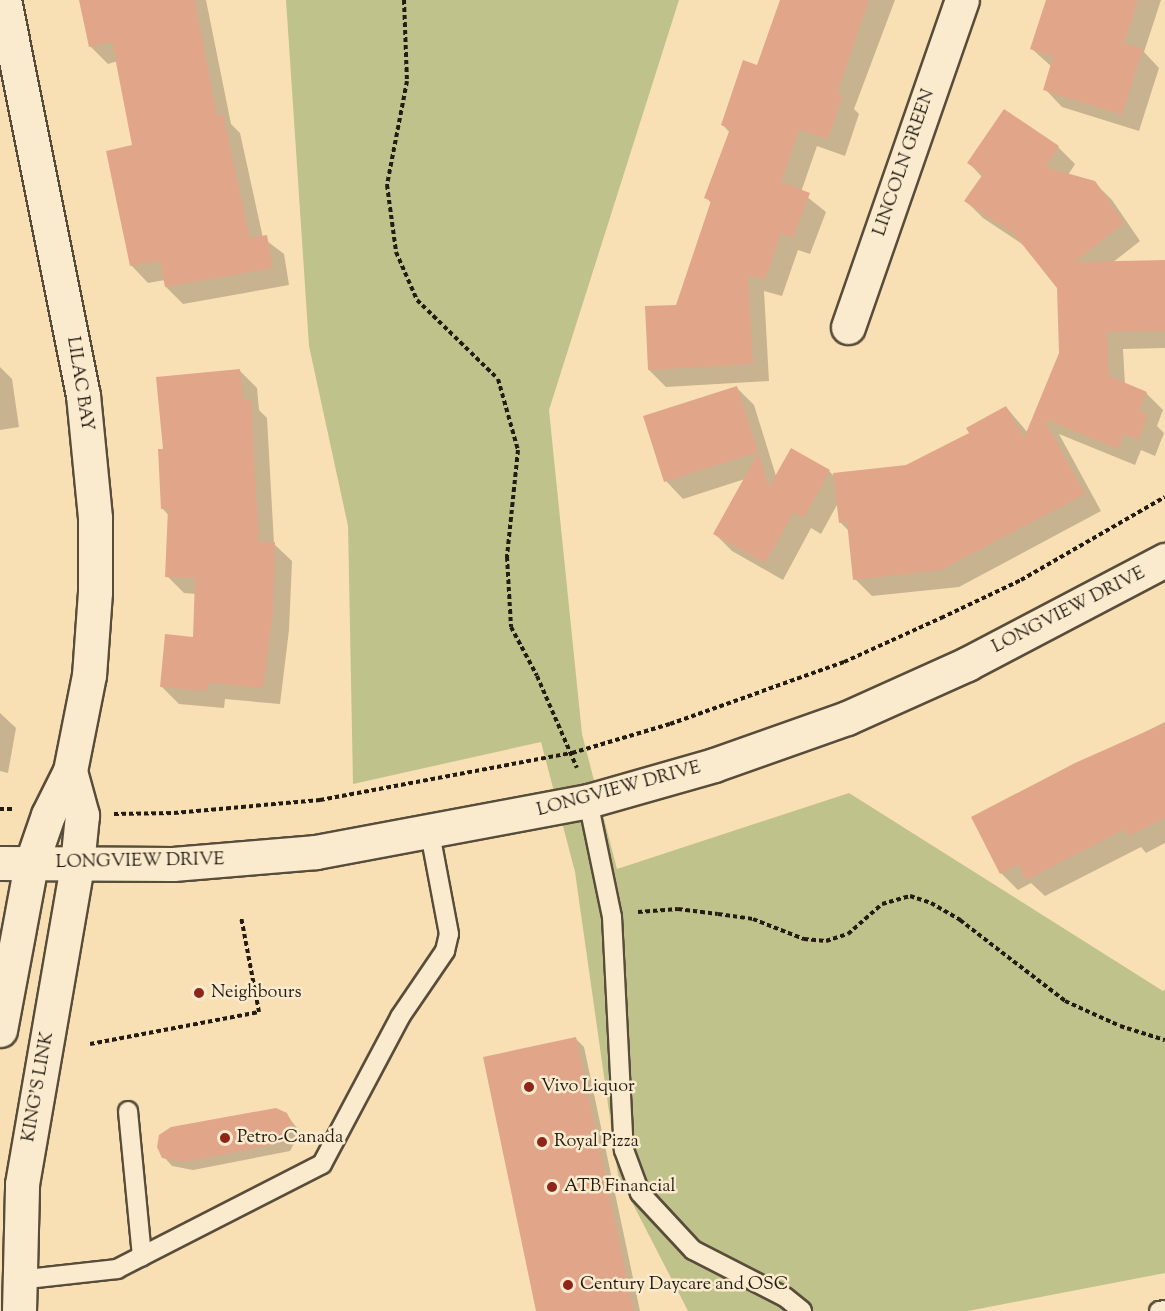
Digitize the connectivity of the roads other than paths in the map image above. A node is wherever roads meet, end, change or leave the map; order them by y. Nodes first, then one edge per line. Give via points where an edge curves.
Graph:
1 (4, 0) edge
2 (962, 0) edge
3 (848, 327) dead end
4 (1165, 560) edge
5 (70, 771) junction
6 (588, 801) junction
7 (429, 833) junction
8 (16, 863) edge
9 (77, 864) junction
10 (0, 1030) edge
11 (128, 1111) dead end
12 (142, 1256) junction
13 (18, 1296) edge
14 (1165, 1310) edge
15 (802, 1311) edge
16 (1159, 1311) edge

1 - 5 street, LILAC BAY via 83,395 90,455 95,591 89,675
2 - 3 street, LINCOLN GREEN
4 - 6 street, LONGVIEW DRIVE via 968,664 847,718 714,765
5 - 8 street, LILAC BAY via 48,815
5 - 9 street, LILAC BAY via 82,815
6 - 7 street, LONGVIEW DRIVE
6 - 15 lane via 612,916 624,1150 640,1193 693,1250 785,1297
7 - 9 street, LONGVIEW DRIVE via 247,858 172,864
7 - 12 lane via 448,934 445,951 400,1017 322,1164
8 - 9 street, LONGVIEW DRIVE
8 - 10 street
9 - 13 street, KING'S LINK via 22,1184
11 - 12 lane
12 - 13 lane via 117,1269
14 - 16 lane

